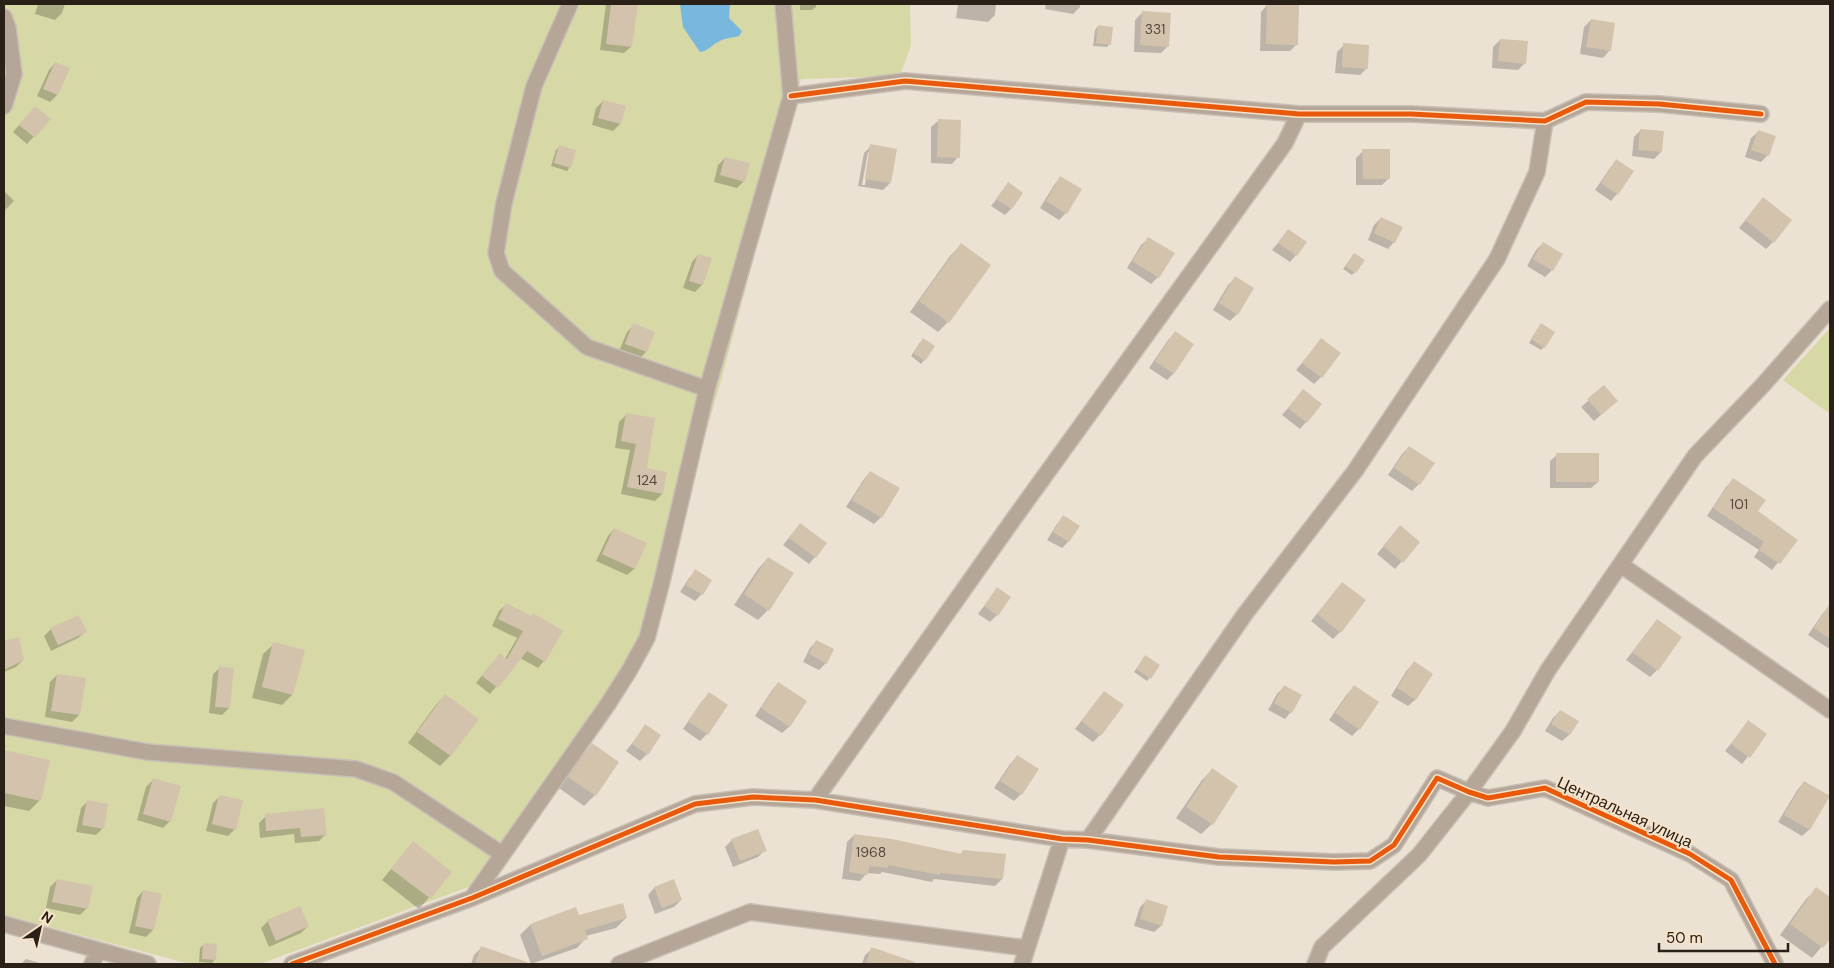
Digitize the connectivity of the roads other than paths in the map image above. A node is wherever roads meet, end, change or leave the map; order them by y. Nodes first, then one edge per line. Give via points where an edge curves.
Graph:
1 (570, 4) edge
2 (783, 4) edge
3 (4, 17) edge
4 (791, 96) junction
5 (4, 106) edge
6 (1299, 114) junction
7 (1761, 114) dead end
8 (1545, 121) junction
9 (1830, 309) edge
10 (707, 389) junction
11 (1621, 565) junction
12 (1830, 710) edge
13 (4, 726) edge
14 (1469, 792) junction
15 (815, 800) junction
16 (1062, 839) junction
17 (1088, 840) junction
18 (502, 854) junction
19 (472, 898) junction
20 (4, 924) edge
21 (1026, 948) junction
22 (95, 957) edge
23 (148, 964) edge
24 (292, 964) edge
25 (619, 964) edge
26 (1022, 964) edge
27 (1315, 964) edge
28 (1775, 964) edge

1 - 10 street via 534,86 504,203 496,253 502,271 587,347
2 - 4 street
3 - 5 street via 14,74
4 - 6 street via 905,81
4 - 10 street
6 - 8 street via 1411,114
6 - 15 street via 1286,143
7 - 8 street via 1659,104 1586,102
8 - 17 street via 1537,172 1497,259 1355,471 1245,614
9 - 11 street via 1695,456
10 - 18 street via 646,638 608,704
11 - 12 street
11 - 14 street via 1548,670 1513,731
13 - 18 street via 147,752 356,769 393,782
14 - 17 street, Центральная улица via 1437,778 1394,845 1370,860 1334,862 1219,857
14 - 27 street via 1419,855 1322,947
14 - 28 street, Центральная улица via 1488,798 1545,788 1690,854 1731,880
15 - 16 street
15 - 19 street via 753,797 695,804
16 - 17 street
16 - 21 street
18 - 19 street
19 - 24 street
20 - 22 street
21 - 25 street via 750,912
21 - 26 street
22 - 23 street

